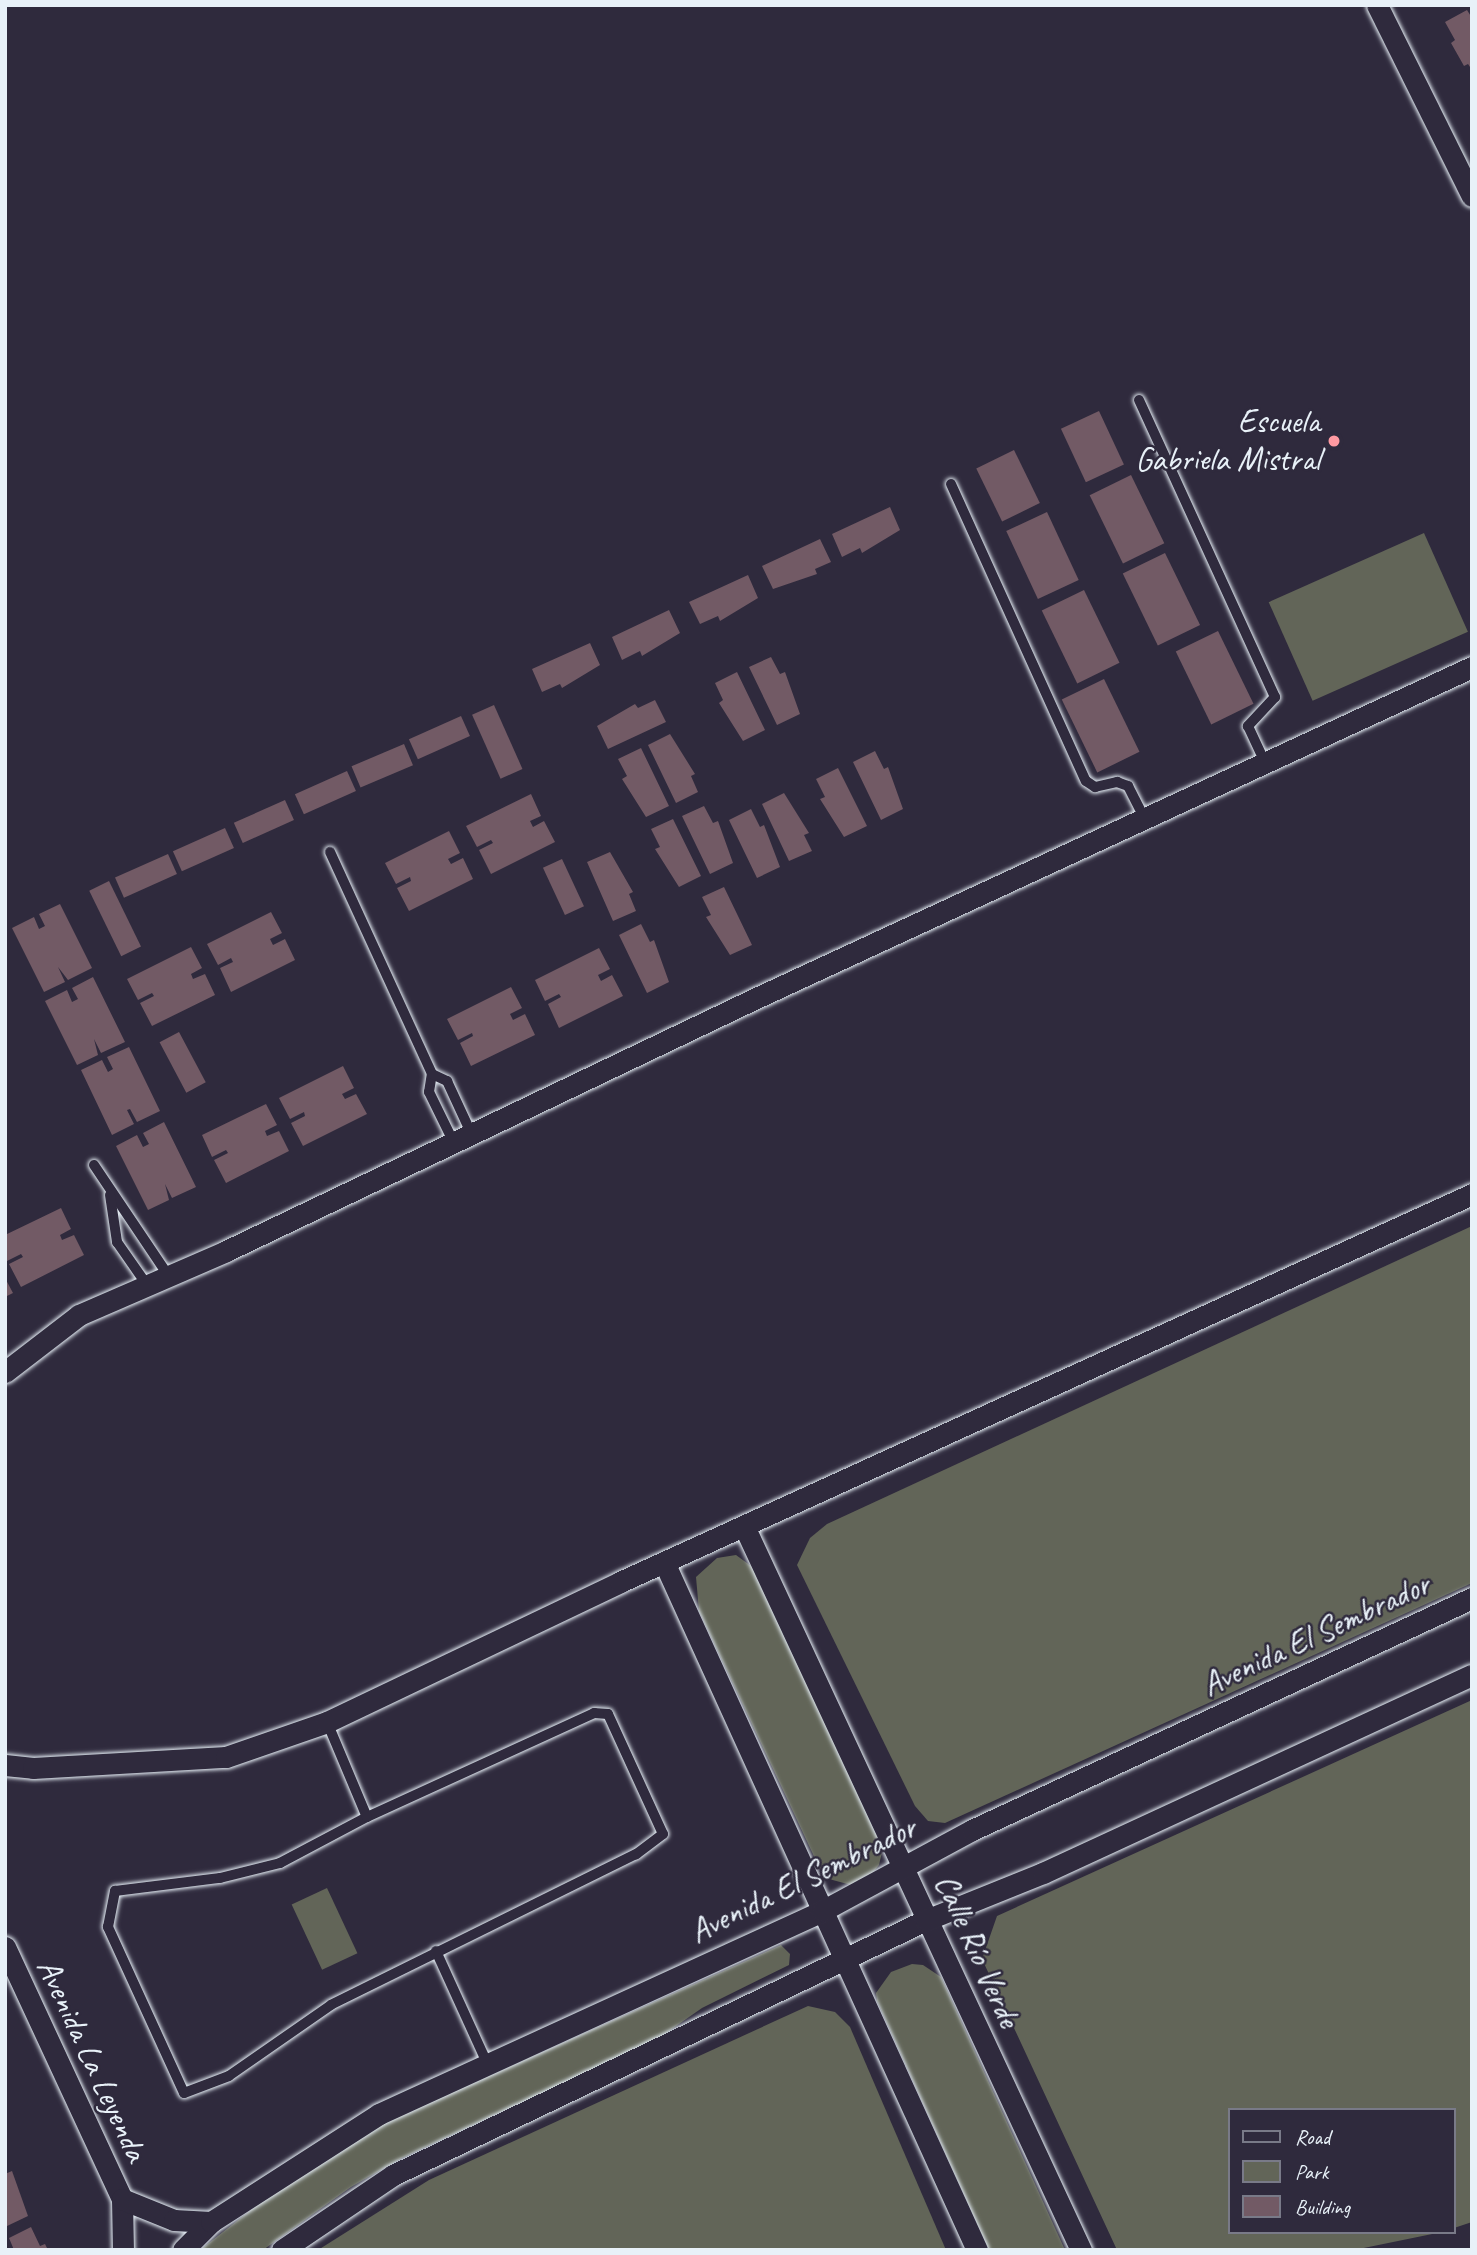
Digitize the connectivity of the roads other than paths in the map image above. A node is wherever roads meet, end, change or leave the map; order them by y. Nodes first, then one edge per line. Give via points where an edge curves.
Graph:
1 (1377, 5) edge
2 (1472, 196) edge
3 (1139, 400) dead end
4 (951, 484) dead end
5 (1472, 667) edge
6 (1265, 762) junction
7 (1144, 818) junction
8 (330, 852) dead end
9 (432, 1074) junction
10 (463, 1139) junction
11 (94, 1165) dead end
12 (1472, 1194) edge
13 (110, 1195) junction
14 (168, 1275) junction
15 (147, 1285) junction
16 (5, 1372) edge
17 (744, 1526) junction
18 (664, 1562) junction
19 (1472, 1598) edge
20 (1472, 1675) edge
21 (327, 1722) junction
22 (5, 1759) edge
23 (5, 1765) edge
24 (33, 1768) junction
25 (367, 1817) junction
26 (904, 1866) junction
27 (821, 1911) junction
28 (926, 1920) junction
29 (5, 1947) edge
30 (436, 1951) junction
31 (847, 1960) junction
32 (487, 2063) junction
33 (122, 2199) junction
34 (211, 2222) junction
35 (123, 2250) edge
36 (183, 2250) edge
37 (282, 2250) edge
38 (977, 2250) edge
39 (1081, 2250) edge

1 - 2 street
3 - 6 lane via 1275,697 1248,726
4 - 7 lane via 1086,781 1095,787 1117,782 1128,786
5 - 6 street
6 - 7 street
7 - 10 street
8 - 9 lane
9 - 10 lane via 429,1092
9 - 10 lane via 447,1080
10 - 14 street
11 - 13 lane
12 - 17 street
13 - 14 lane via 140,1229
13 - 15 lane via 117,1242
14 - 15 street
15 - 16 street via 79,1315
17 - 18 street
17 - 26 street, Calle Río Verde
18 - 21 street
18 - 27 street
19 - 26 street, Avenida El Sembrador via 972,1830
20 - 28 street via 1043,1873
21 - 24 street via 226,1757
21 - 25 lane
22 - 24 street
23 - 24 street
25 - 30 lane via 594,1713 608,1714 663,1834 636,1854
25 - 30 lane via 280,1863 220,1878 115,1891 108,1927 184,2094 229,2076 331,2005
26 - 27 street, Avenida El Sembrador
26 - 28 street, Calle Río Verde
27 - 31 street
27 - 32 street, Avenida El Sembrador
28 - 31 street
28 - 39 street, Calle Río Verde
29 - 33 street, Avenida La Leyenda
30 - 32 lane
31 - 37 street via 393,2175
31 - 38 street
32 - 34 street, Avenida El Sembrador via 379,2114
33 - 34 street, Avenida La Leyenda via 174,2220
33 - 35 street, Avenida La Leyenda
34 - 36 street, Avenida El Sembrador

